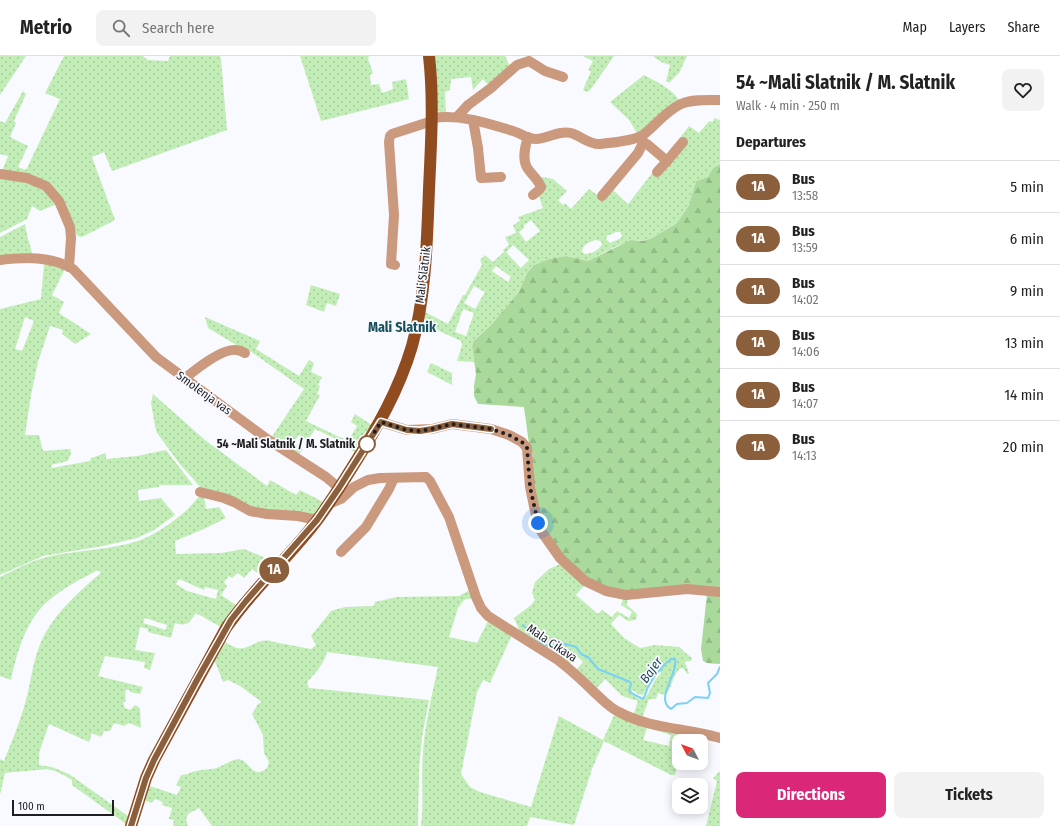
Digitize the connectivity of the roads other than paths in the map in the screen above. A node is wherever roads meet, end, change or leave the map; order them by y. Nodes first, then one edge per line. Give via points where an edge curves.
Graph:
1 (429, 56) edge
2 (562, 77) dead end
3 (720, 100) edge
4 (457, 117) junction
5 (433, 120) junction
6 (473, 120) junction
7 (528, 137) junction
8 (642, 140) junction
9 (682, 142) dead end
10 (667, 161) junction
11 (657, 172) dead end
12 (0, 174) edge
13 (501, 177) dead end
14 (533, 195) dead end
15 (602, 196) dead end
16 (0, 260) edge
17 (395, 265) dead end
18 (70, 267) junction
19 (245, 353) dead end
20 (184, 379) junction
21 (381, 422) junction
22 (394, 478) junction
23 (339, 488) junction
24 (200, 492) dead end
25 (329, 504) junction
26 (317, 520) junction
27 (341, 552) dead end
28 (720, 592) edge
29 (720, 738) edge
30 (131, 826) edge

1 - 5 main road, Mali Slatnik
2 - 4 street via 545,71 529,61 517,65
3 - 8 street via 682,104 672,110
4 - 5 street
4 - 6 street
5 - 17 street via 390,136 394,215 391,264
5 - 21 main road, Mali Slatnik via 427,246 417,324 399,382
6 - 7 street
6 - 13 street via 481,178
7 - 8 street via 535,139 567,132 598,144
7 - 14 street via 525,145 526,167 541,187
8 - 10 street
8 - 15 street via 638,153
9 - 10 street
10 - 11 street
12 - 18 street via 27,178 46,186 59,201 70,226
16 - 18 street, Smolenja vas via 23,257 57,262
18 - 20 street, Smolenja vas via 80,274 156,357
19 - 20 street via 236,350 227,352 204,363
20 - 23 street, Smolenja vas via 267,439 326,476
21 - 23 main road, Mali Slatnik
21 - 28 street via 420,431 452,424 491,429 522,442 527,448 530,487 541,531 560,558 585,580 606,591 626,595 687,589
22 - 25 street via 380,478 360,483 341,499
22 - 27 street via 366,527
22 - 29 street, Mala Cikava via 426,477 430,481 450,517 476,598 488,616 568,667 609,706 620,713 663,727 700,732
23 - 25 main road
24 - 26 street via 224,498 250,511
25 - 26 main road
26 - 30 main road via 226,628 154,760

